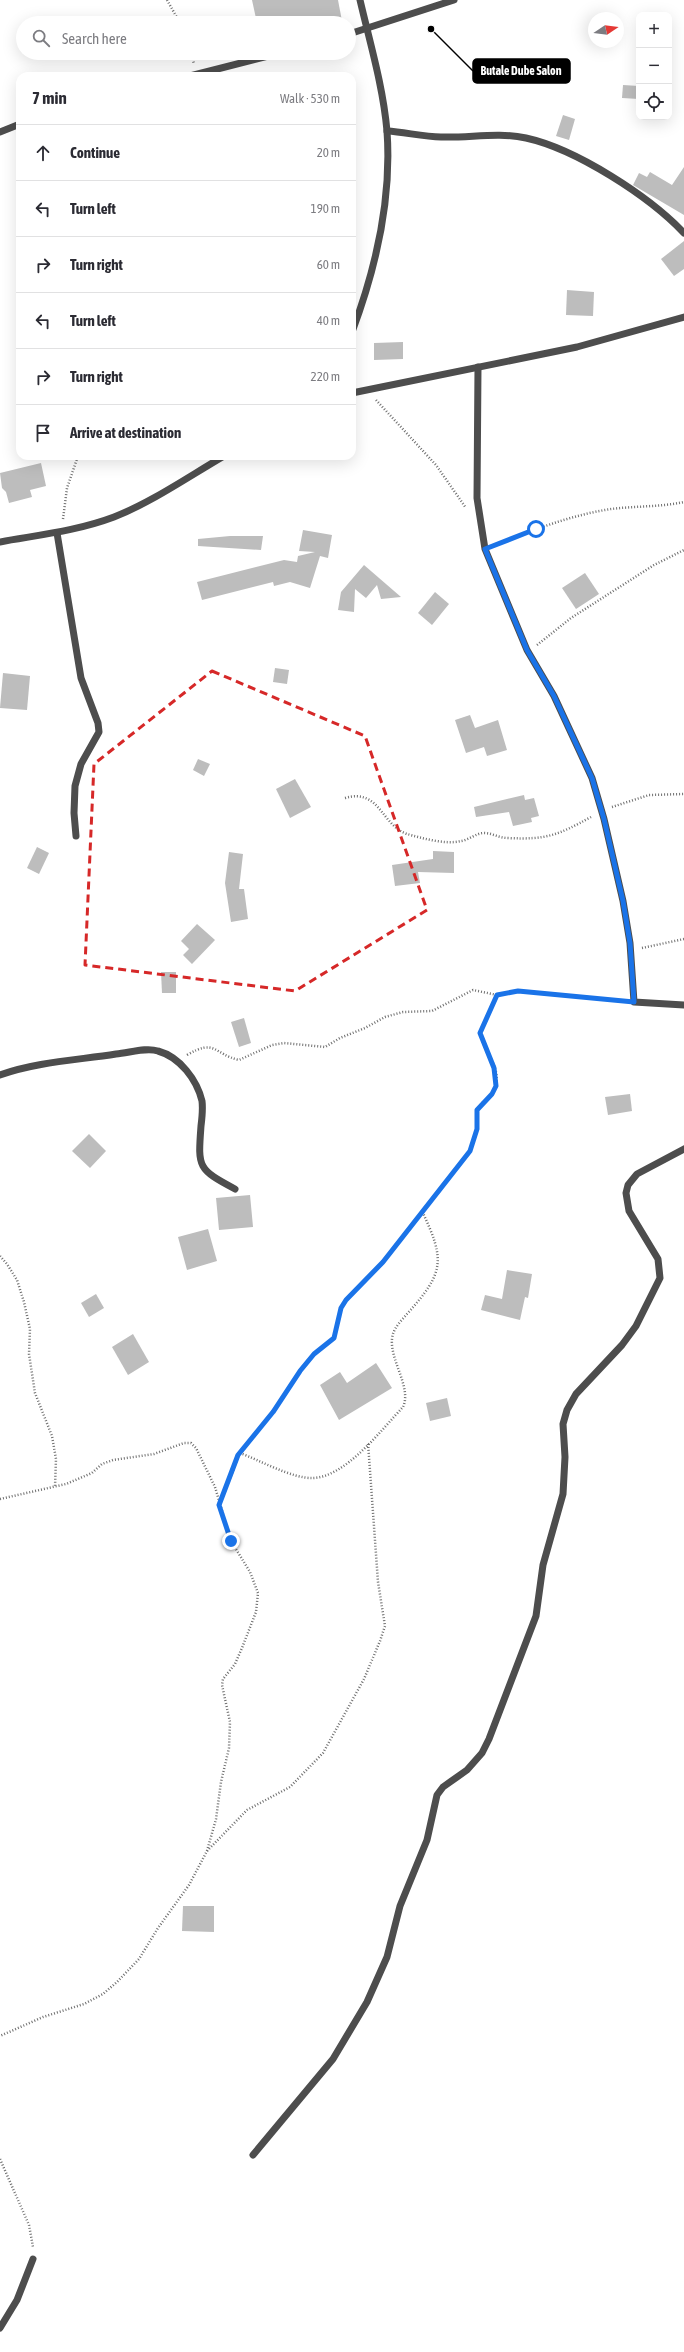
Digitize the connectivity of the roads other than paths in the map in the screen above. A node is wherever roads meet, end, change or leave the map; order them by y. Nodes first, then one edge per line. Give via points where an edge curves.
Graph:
1 (360, 0) edge
2 (454, 0) edge
3 (367, 29) junction
4 (356, 32) edge
5 (253, 60) edge
6 (206, 72) edge
7 (16, 126) edge
8 (387, 131) junction
9 (0, 132) edge
10 (684, 233) edge
11 (684, 317) edge
12 (356, 321) edge
13 (478, 367) junction
14 (356, 392) edge
15 (217, 460) edge
16 (60, 532) junction
17 (0, 542) edge
18 (76, 836) dead end
19 (684, 1005) edge
20 (0, 1075) edge
21 (684, 1149) edge
22 (235, 1189) dead end
23 (253, 2154) dead end
24 (33, 2259) road end
25 (0, 2328) edge

1 - 3 street
2 - 3 street
3 - 4 street
3 - 8 street via 380,84
5 - 6 street
7 - 9 street
8 - 10 street via 439,137 507,136 552,145 570,152 645,200
8 - 12 street via 382,228 369,284
11 - 13 street via 577,347
13 - 14 street
13 - 19 street via 476,498 485,549 529,652 554,696 592,778 623,901 631,950 634,1002
15 - 16 street via 138,506 103,521
16 - 17 street
16 - 18 street via 81,678 99,732 81,764 76,786
20 - 22 street via 60,1062 148,1050 162,1052 187,1071 198,1090 202,1102 199,1153 202,1167 209,1175
21 - 23 street via 637,1174 628,1185 626,1193 629,1211 658,1259 660,1278 636,1326 576,1394 566,1410 563,1424 563,1494 543,1565 536,1616 489,1739 471,1766 443,1787 437,1795 427,1840 407,1887 387,1957 367,2002 333,2059
24 - 25 street via 16,2300

